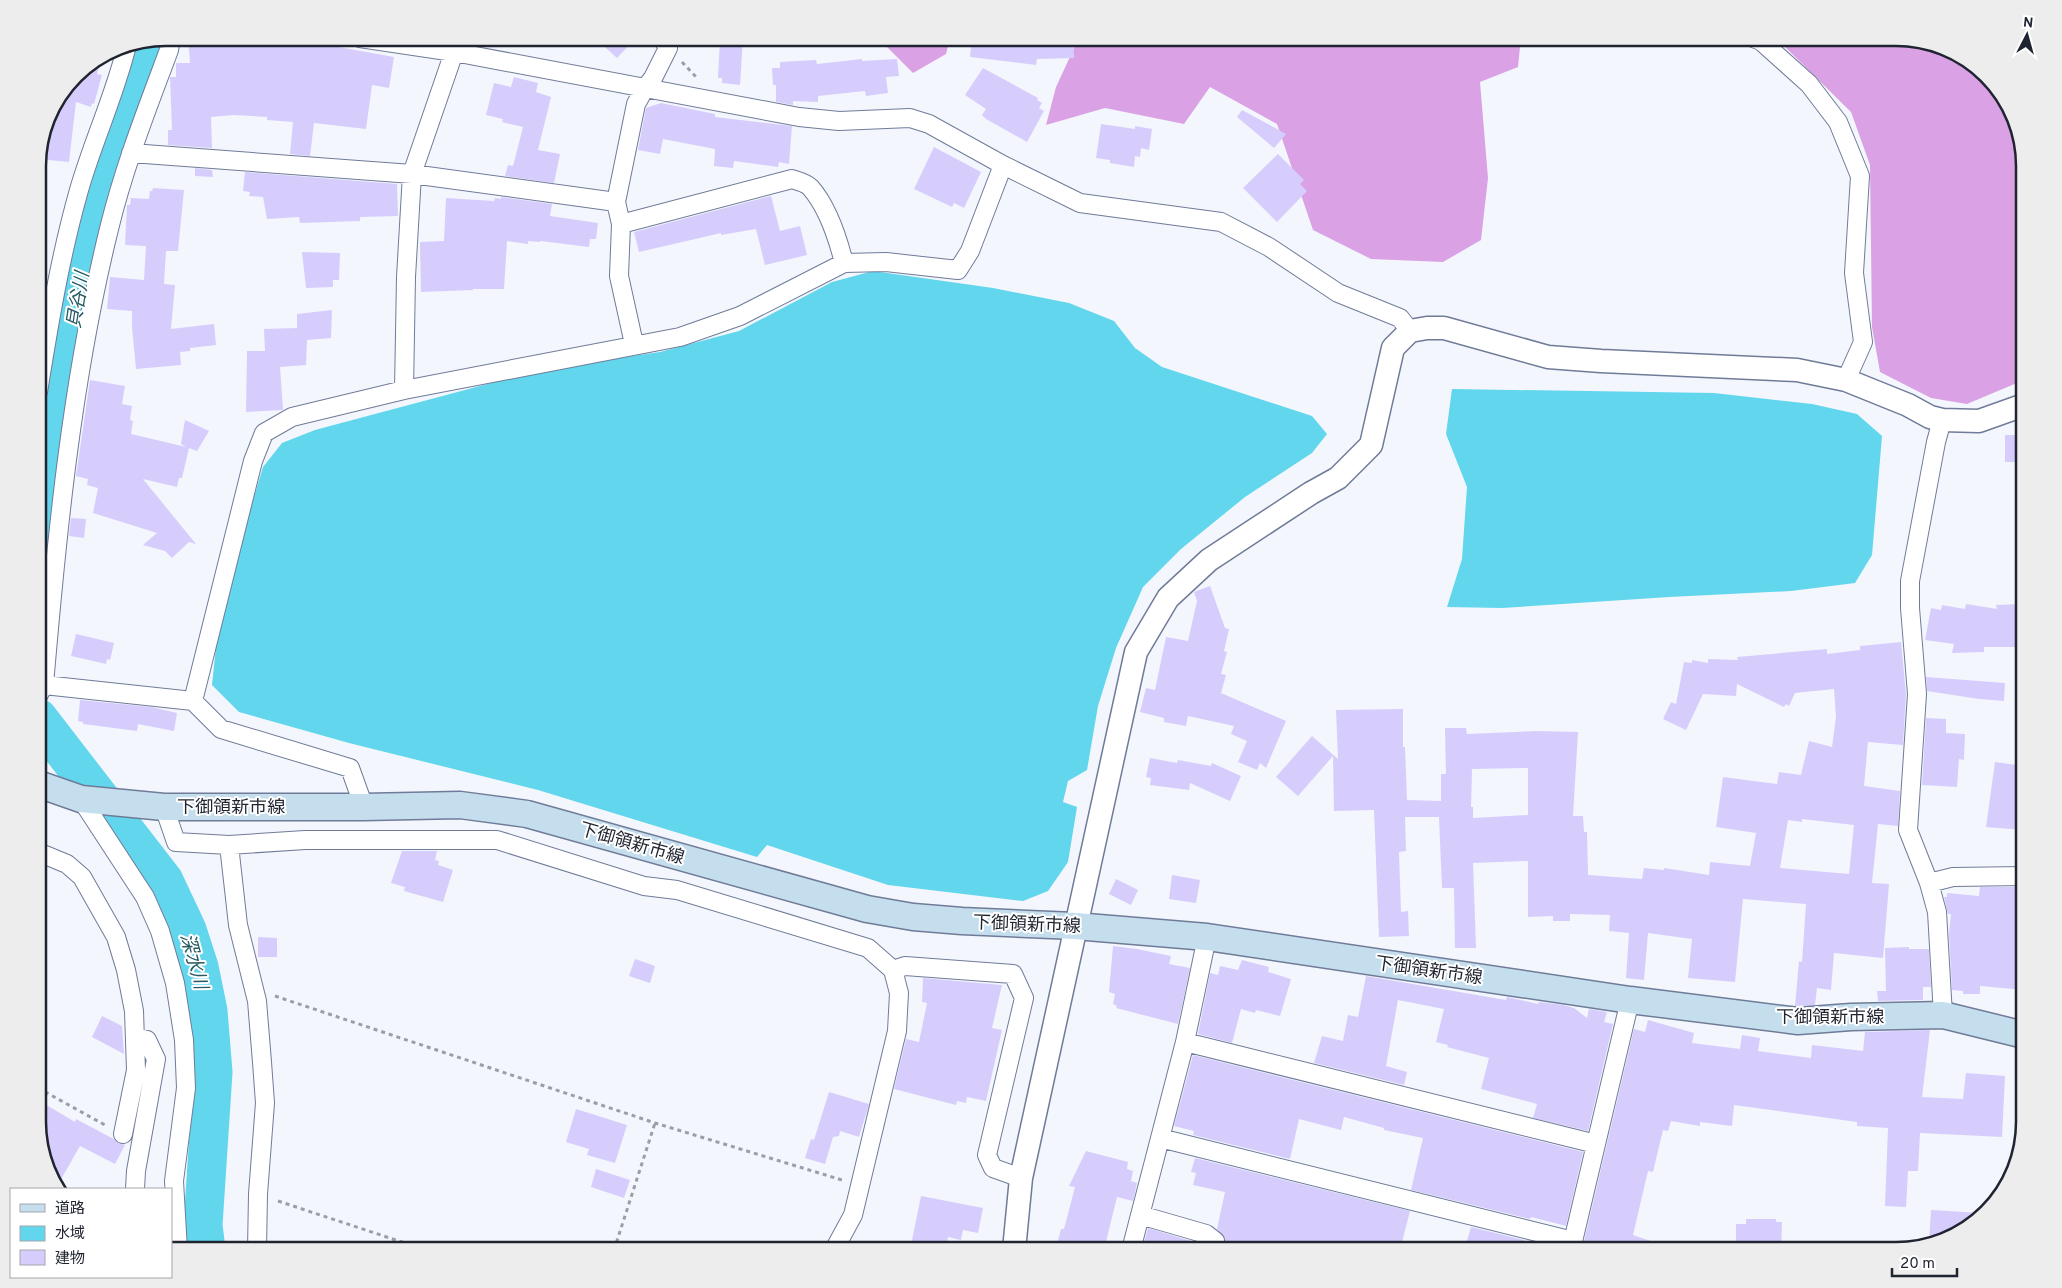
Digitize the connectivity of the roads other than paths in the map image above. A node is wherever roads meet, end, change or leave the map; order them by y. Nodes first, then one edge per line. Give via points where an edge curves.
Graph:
1 (170, 46) edge
2 (458, 46) edge
3 (462, 46) edge
4 (664, 46) edge
5 (1766, 46) edge
6 (125, 54) edge
7 (645, 88) junction
8 (131, 153) junction
9 (1003, 165) junction
10 (412, 174) junction
11 (616, 202) junction
12 (621, 224) junction
13 (844, 263) junction
14 (1410, 331) junction
15 (47, 335) edge
16 (634, 344) junction
17 (1846, 380) junction
18 (404, 390) junction
19 (2015, 408) edge
20 (1942, 420) junction
21 (47, 633) edge
22 (47, 691) edge
23 (193, 701) junction
24 (47, 787) edge
25 (80, 799) junction
26 (164, 807) junction
27 (364, 808) junction
28 (229, 845) junction
29 (47, 856) edge
30 (2016, 876) edge
31 (1928, 883) junction
32 (1075, 926) junction
33 (1207, 937) junction
34 (893, 970) junction
35 (1630, 1000) junction
36 (1943, 1016) junction
37 (2016, 1033) edge
38 (135, 1037) junction
39 (1185, 1042) junction
40 (123, 1134) road end
41 (1160, 1138) junction
42 (1596, 1144) junction
43 (1020, 1178) junction
44 (135, 1188) edge
45 (173, 1197) edge
46 (1140, 1215) junction
47 (177, 1242) edge
48 (257, 1242) edge
49 (838, 1242) edge
50 (1015, 1242) edge
51 (1133, 1242) edge
52 (1216, 1242) edge
53 (1557, 1242) edge
54 (1573, 1242) edge

1 - 8 street
2 - 10 street
3 - 7 street
4 - 7 street via 653,78
5 - 17 street via 1809,84 1838,122 1860,176 1854,274 1863,342
6 - 15 street via 79,189 55,284
7 - 9 street via 799,117 839,121 910,118 929,124
7 - 11 street via 636,104
8 - 10 street
8 - 21 street via 109,229 77,381
9 - 13 street via 970,251 958,270 886,262
9 - 14 street via 1080,203 1221,222 1269,248 1338,294 1400,318
10 - 11 street
10 - 18 street
11 - 12 street
12 - 13 street via 792,179 809,186 819,200 837,236
12 - 16 street via 619,276
13 - 16 street via 740,316 680,337
14 - 17 street via 1444,328 1548,356 1797,370
14 - 32 street via 1393,348 1371,444 1338,478 1209,560 1168,598 1136,652
16 - 18 street
17 - 20 street
18 - 23 street via 292,417 264,433 253,461
19 - 20 street via 1979,421
20 - 31 street via 1910,581 1917,694 1908,830
22 - 23 street
23 - 27 street via 221,729 350,768
24 - 25 main road, 下御領新市線
25 - 26 main road, 下御領新市線
25 - 45 street via 146,897 175,983 184,1040 186,1088
26 - 27 main road, 下御領新市線
26 - 28 street via 176,842
27 - 32 main road, 下御領新市線 via 460,805 527,814 867,909 952,921
28 - 34 street via 305,840 497,840 644,886 677,890 868,948
28 - 48 street via 238,925 257,1001 265,1103
29 - 38 street via 67,864 82,877 116,937 134,1011
30 - 31 street via 1953,877
31 - 36 street via 1937,912
32 - 33 main road, 下御領新市線
32 - 43 street
33 - 35 main road, 下御領新市線
33 - 39 street
34 - 43 street via 905,966 1013,974 1024,998 987,1155 993,1168
34 - 49 street via 899,993 897,1031 853,1215
35 - 36 main road, 下御領新市線 via 1798,1020
35 - 42 street
36 - 37 main road, 下御領新市線
38 - 40 street via 136,1070
38 - 44 street via 147,1040 156,1059
39 - 41 street
39 - 42 street
41 - 46 street
41 - 53 street
42 - 54 street
43 - 50 street
45 - 47 street
46 - 51 street
46 - 52 street via 1206,1234

